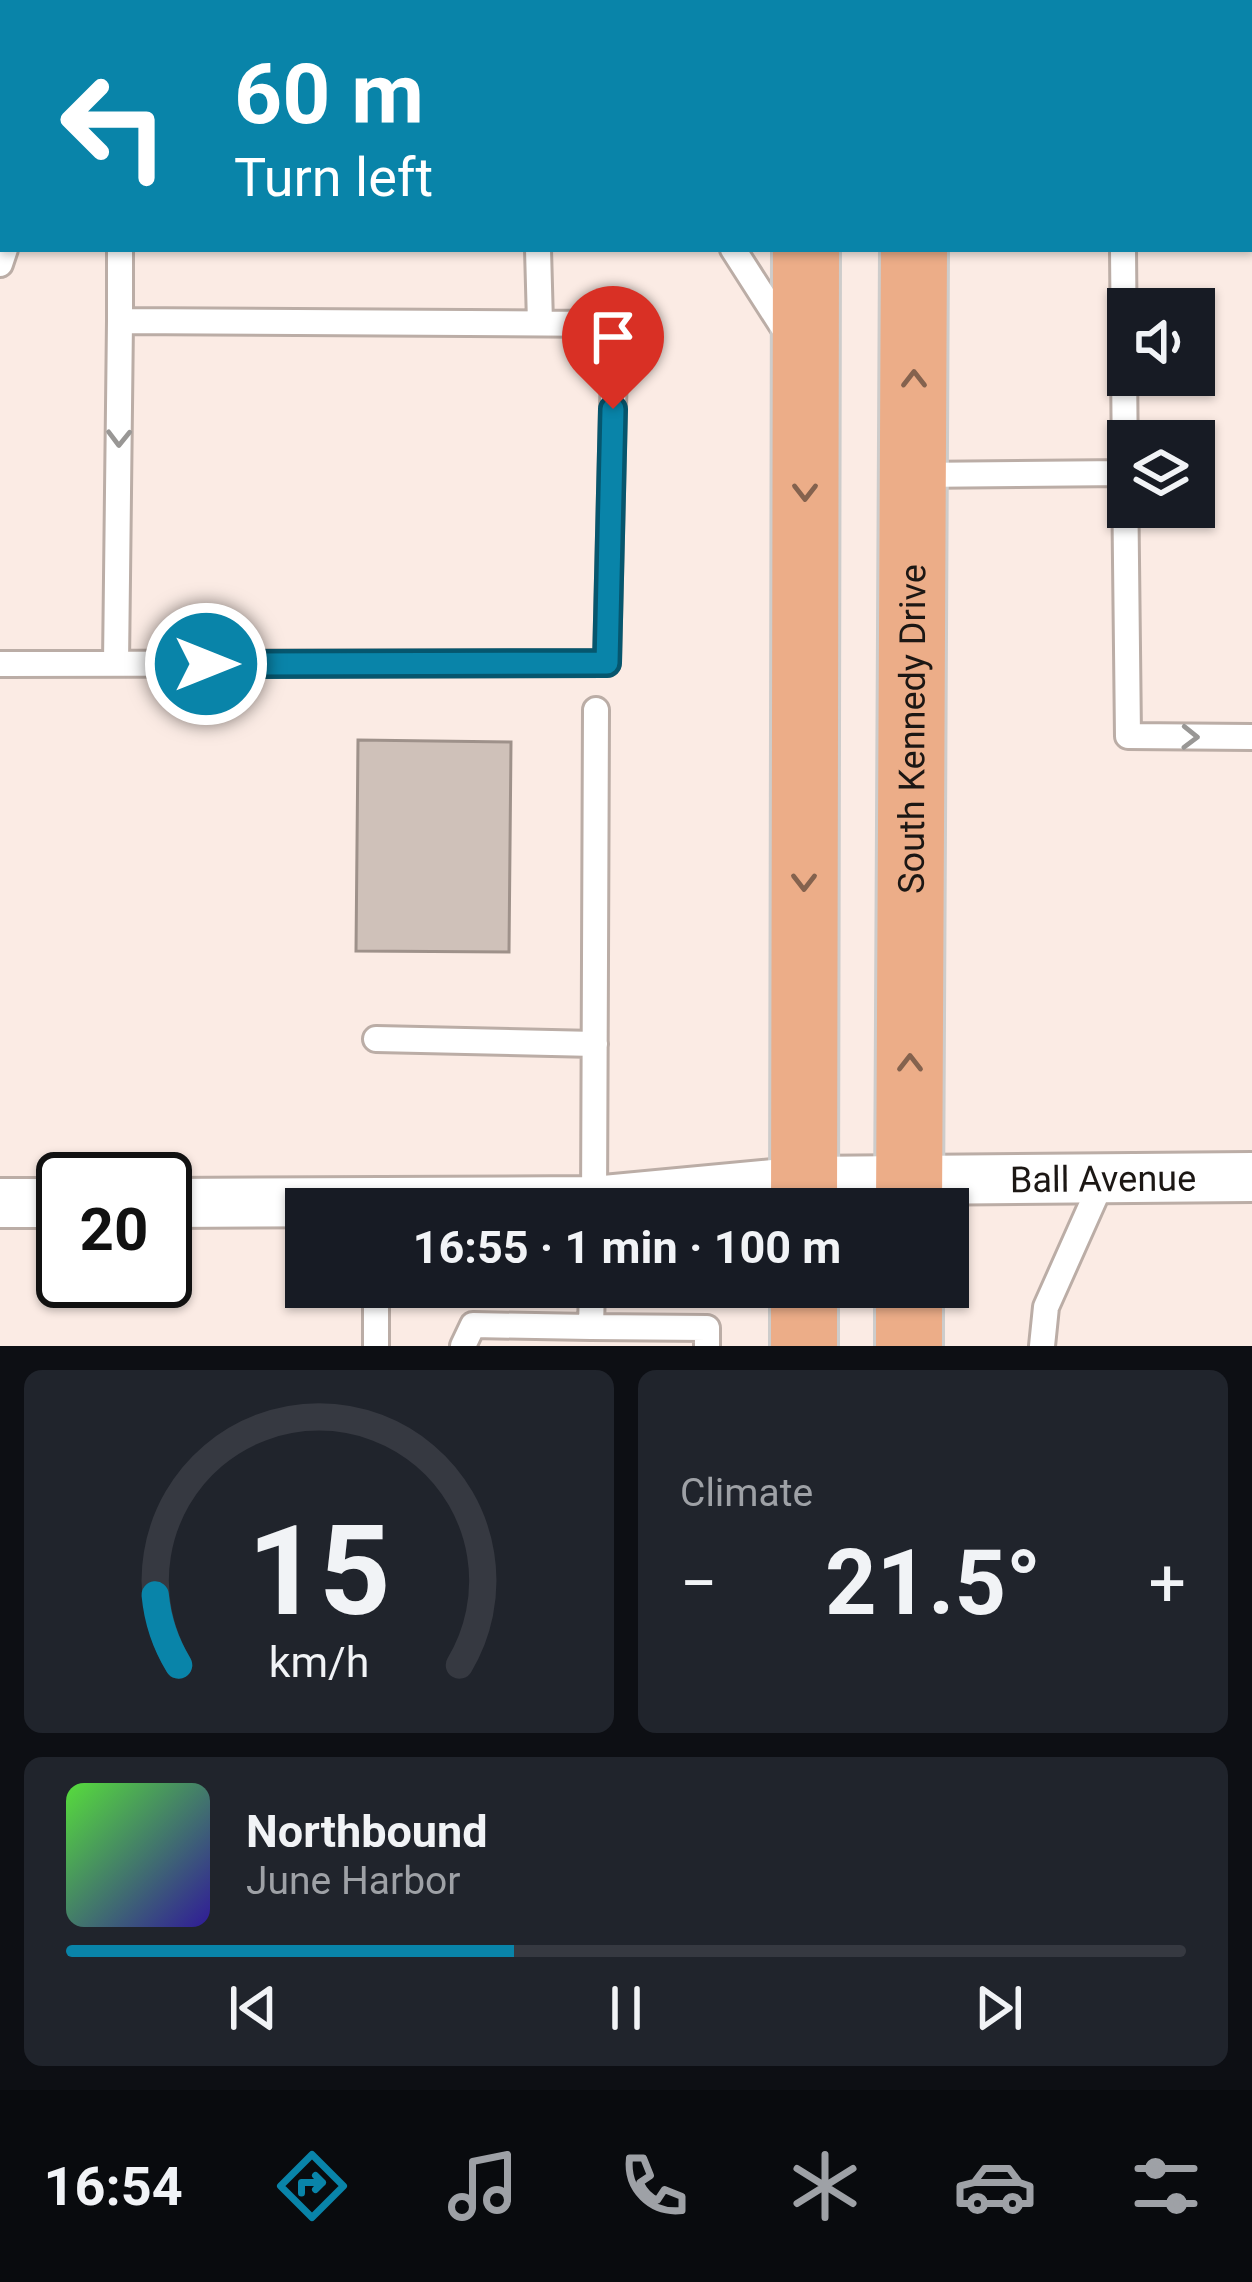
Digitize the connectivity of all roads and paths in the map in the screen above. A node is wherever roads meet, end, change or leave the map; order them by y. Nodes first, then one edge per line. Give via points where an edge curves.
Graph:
1 (120, 252) edge
2 (538, 252) edge
3 (735, 252) edge
4 (806, 252) edge
5 (914, 252) edge
6 (1124, 252) edge
7 (120, 321) junction
8 (540, 323) junction
9 (805, 392) junction
10 (1124, 420) edge
11 (1107, 473) edge
12 (914, 475) junction
13 (1125, 528) edge
14 (0, 664) edge
15 (116, 664) junction
16 (596, 710) dead end
17 (1252, 737) edge
18 (376, 1039) dead end
19 (595, 1044) junction
20 (1104, 1177) junction
21 (1252, 1177) edge
22 (594, 1188) edge
23 (804, 1188) edge
24 (909, 1188) edge
25 (969, 1189) edge
26 (0, 1203) edge
27 (36, 1203) edge
28 (192, 1203) edge
29 (285, 1204) edge
30 (376, 1308) edge
31 (591, 1308) edge
32 (804, 1308) edge
33 (909, 1308) edge
34 (591, 1327) junction
35 (468, 1336) edge
36 (376, 1346) edge
37 (707, 1346) edge
38 (804, 1346) edge
39 (909, 1346) edge
40 (1042, 1346) edge

1 - 7 lane
2 - 8 lane
3 - 9 lane via 794,344
4 - 9 main road
12 -> 5 main road, South Kennedy Drive
6 - 10 lane
7 - 8 lane
7 -> 15 lane
8 - 15 lane via 615,324 607,663
9 -> 23 main road
11 - 12 lane
24 -> 12 main road, South Kennedy Drive
13 -> 17 lane via 1128,736
14 - 15 lane
16 - 19 lane
18 - 19 lane
19 - 22 lane
20 - 21 street, Ball Avenue
20 - 25 street, Ball Avenue
20 - 40 lane via 1046,1307
26 - 27 street
28 - 29 street, Ball Avenue
30 - 36 lane
31 - 34 lane
32 - 38 main road
33 - 39 main road
34 - 35 lane
34 - 37 lane via 707,1328

